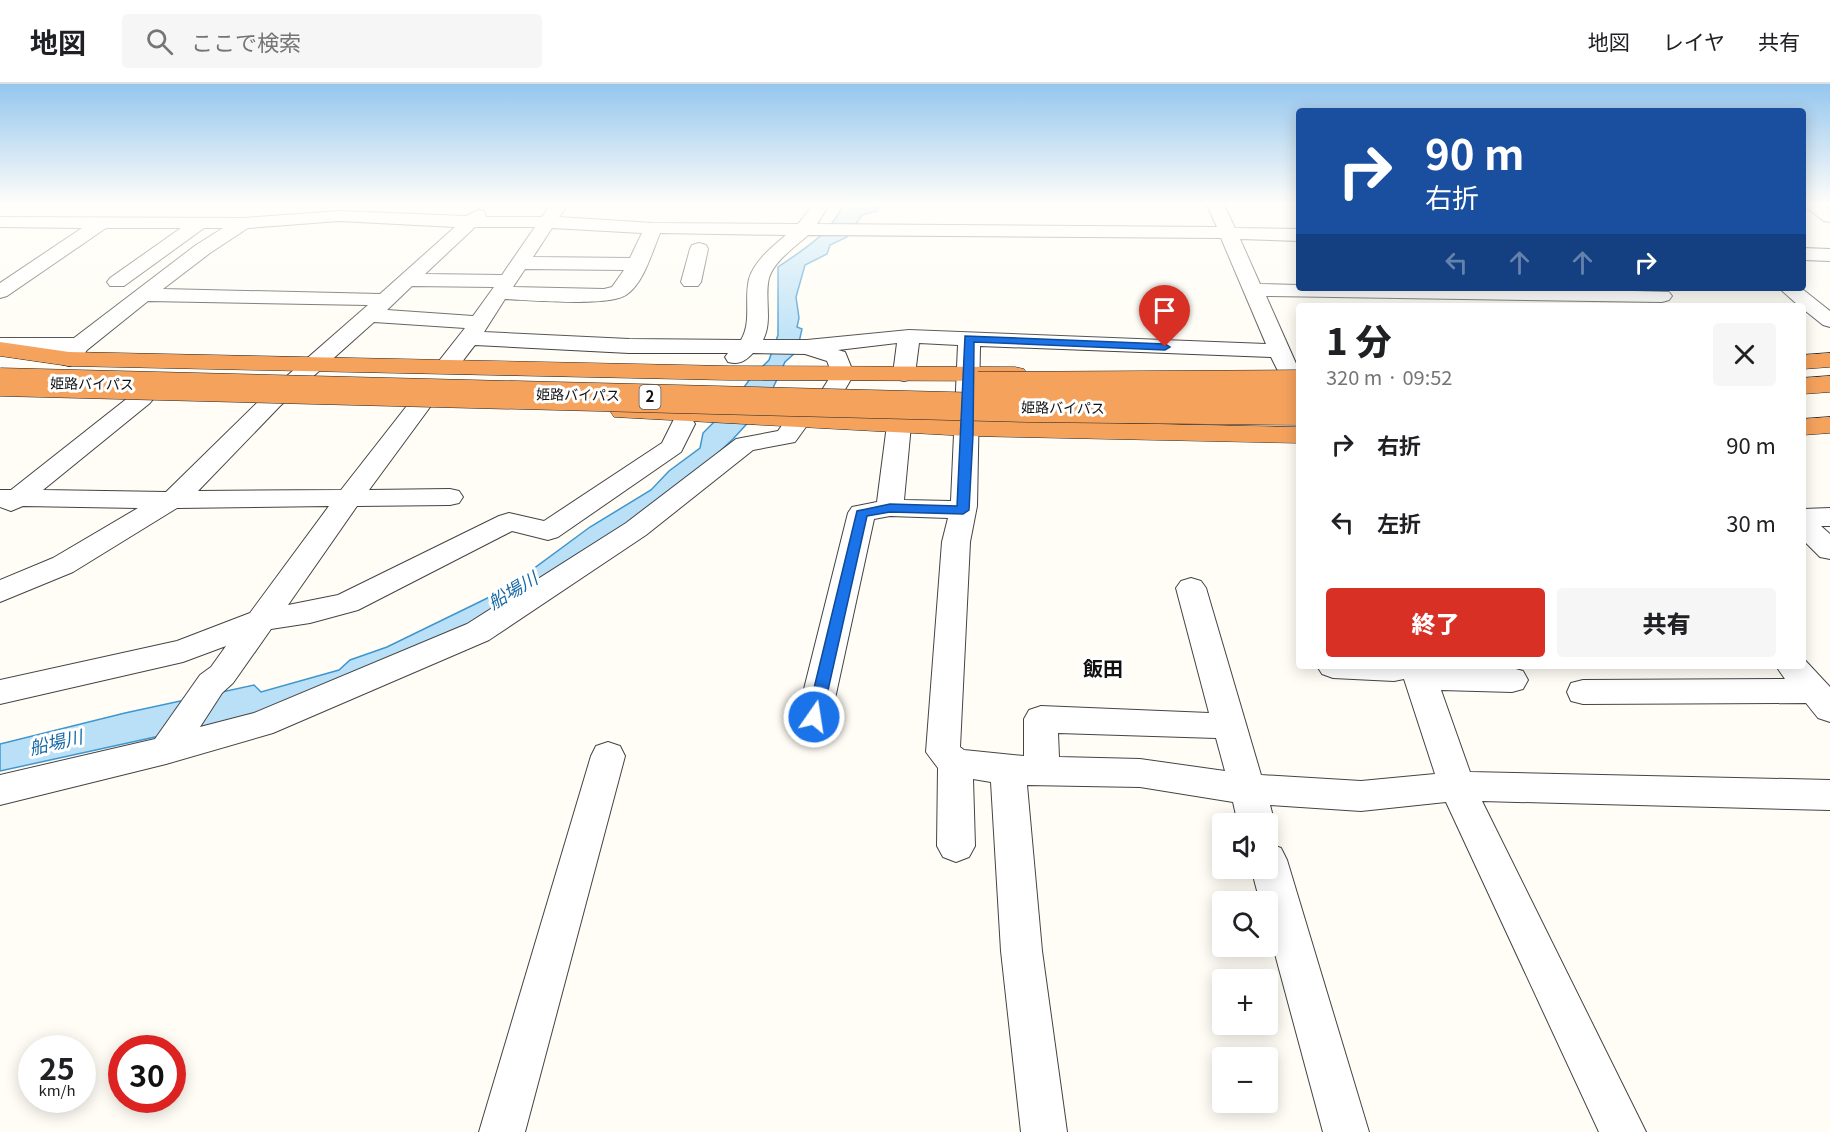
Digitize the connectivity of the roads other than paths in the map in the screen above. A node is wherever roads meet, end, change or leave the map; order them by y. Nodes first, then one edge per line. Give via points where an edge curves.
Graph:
1 (56, 254) edge
2 (157, 254) edge
3 (197, 254) edge
4 (436, 254) edge
5 (525, 254) edge
6 (648, 254) edge
7 (698, 254) edge
8 (763, 254) edge
9 (1237, 254) edge
10 (1806, 254) edge
11 (1830, 255) edge
12 (640, 256) junction
13 (519, 262) junction
14 (408, 280) junction
15 (117, 282) dead end
16 (691, 282) dead end
17 (1806, 285) edge
18 (503, 287) junction
19 (1252, 290) junction
20 (1296, 291) edge
21 (1311, 291) edge
22 (1793, 291) edge
23 (0, 292) edge
24 (145, 295) junction
25 (1663, 297) edge
26 (1830, 304) edge
27 (377, 308) junction
28 (1830, 321) edge
29 (474, 330) junction
30 (909, 336) junction
31 (969, 339) junction
32 (751, 345) junction
33 (0, 347) edge
34 (807, 347) junction
35 (74, 352) junction
36 (0, 357) edge
37 (1830, 360) edge
38 (1806, 362) edge
39 (316, 364) junction
40 (446, 366) junction
41 (0, 369) edge
42 (1830, 370) edge
43 (1806, 372) edge
44 (728, 373) junction
45 (904, 374) junction
46 (969, 374) junction
47 (1294, 380) edge
48 (847, 381) junction
49 (1830, 384) edge
50 (1806, 386) edge
51 (2, 392) edge
52 (142, 398) junction
53 (1830, 399) edge
54 (272, 400) junction
55 (1806, 401) edge
56 (421, 403) junction
57 (1029, 408) junction
58 (1296, 411) edge
59 (1830, 411) edge
60 (1806, 412) edge
61 (685, 419) junction
62 (808, 419) junction
63 (1296, 423) edge
64 (899, 425) junction
65 (1830, 425) edge
66 (1806, 427) edge
67 (968, 428) junction
68 (1296, 435) edge
69 (450, 497) dead end
70 (349, 498) junction
71 (170, 500) junction
72 (6, 502) edge
73 (890, 508) junction
74 (963, 510) junction
75 (1806, 518) edge
76 (1830, 518) edge
77 (1806, 527) edge
78 (1830, 550) edge
79 (1191, 588) dead end
80 (0, 592) edge
81 (262, 620) junction
82 (1394, 669) edge
83 (1416, 672) edge
84 (1512, 680) dead end
85 (1814, 684) edge
86 (0, 692) edge
87 (1583, 692) dead end
88 (814, 717) dead end
89 (1211, 726) dead end
90 (166, 750) junction
91 (608, 756) dead end
92 (955, 763) junction
93 (1025, 770) junction
94 (1457, 786) junction
95 (1247, 789) junction
96 (0, 790) edge
97 (1830, 795) edge
98 (1254, 813) edge
99 (956, 846) dead end
100 (1273, 879) edge
101 (502, 1132) edge
102 (1044, 1132) edge
103 (1346, 1132) edge
104 (1623, 1132) edge

1 - 23 street
2 - 15 street
3 - 24 street
4 - 14 street
5 - 13 street
6 - 12 street
7 - 16 street
8 - 32 street via 757,332
9 - 19 street
10 - 11 street
12 - 13 street
12 - 18 street via 620,291 604,295
13 - 18 street
14 - 18 street
14 - 27 street
17 - 26 street
18 - 29 street
19 - 20 street
19 - 47 street
21 - 25 street
22 - 28 street
24 - 27 street via 366,298
24 - 35 street
27 - 29 street
27 - 39 street
29 - 32 street via 629,346
29 - 40 street
30 - 31 street
30 - 34 street
30 - 45 street
31 - 46 street
31 - 47 street
32 - 34 street
32 - 44 street via 734,358
33 - 35 highway
34 - 48 street via 837,357
35 - 36 highway
35 - 39 highway
37 - 38 highway
39 - 40 highway
39 - 54 street
40 - 44 highway
41 - 48 highway, 姫路バイパス / 2
42 - 43 highway
44 - 48 highway
45 - 46 highway
45 - 48 highway
46 - 47 highway
46 - 67 street
47 - 48 highway, bridge via 1067,384
48 - 62 street
49 - 50 highway
51 - 52 highway
51 - 57 highway, 姫路バイパス / 2, bridge
52 - 54 highway
52 - 72 street
53 - 55 highway
54 - 56 highway
54 - 71 street via 181,494
56 - 61 highway
56 - 70 street
57 - 58 highway, 姫路バイパス / 2, bridge
57 - 63 highway, bridge via 1133,419
59 - 60 highway
61 - 62 highway
61 - 81 street via 672,447 548,531 509,522 347,603
62 - 64 highway
62 - 90 street via 786,437 745,444 636,529 478,632 261,724
64 - 67 highway
64 - 73 street
65 - 66 highway
67 - 68 highway
67 - 74 street
69 - 70 street
70 - 71 street
70 - 81 street
71 - 72 street
71 - 80 street via 63,565
73 - 74 street
73 - 88 street via 861,513
74 - 92 street via 956,542 943,752
75 - 76 street
77 - 78 street
79 - 95 street
81 - 86 street via 183,651
81 - 90 street via 211,684
82 - 83 street
83 - 84 street
83 - 94 street
85 - 87 street
89 - 93 street via 1041,719
90 - 96 street
91 - 101 street
92 - 93 street
92 - 99 street
93 - 95 street via 1140,773
93 - 102 street via 1012,855 1028,1020
94 - 95 street via 1361,796
94 - 97 street
94 - 104 street
95 - 98 street
100 - 103 street

